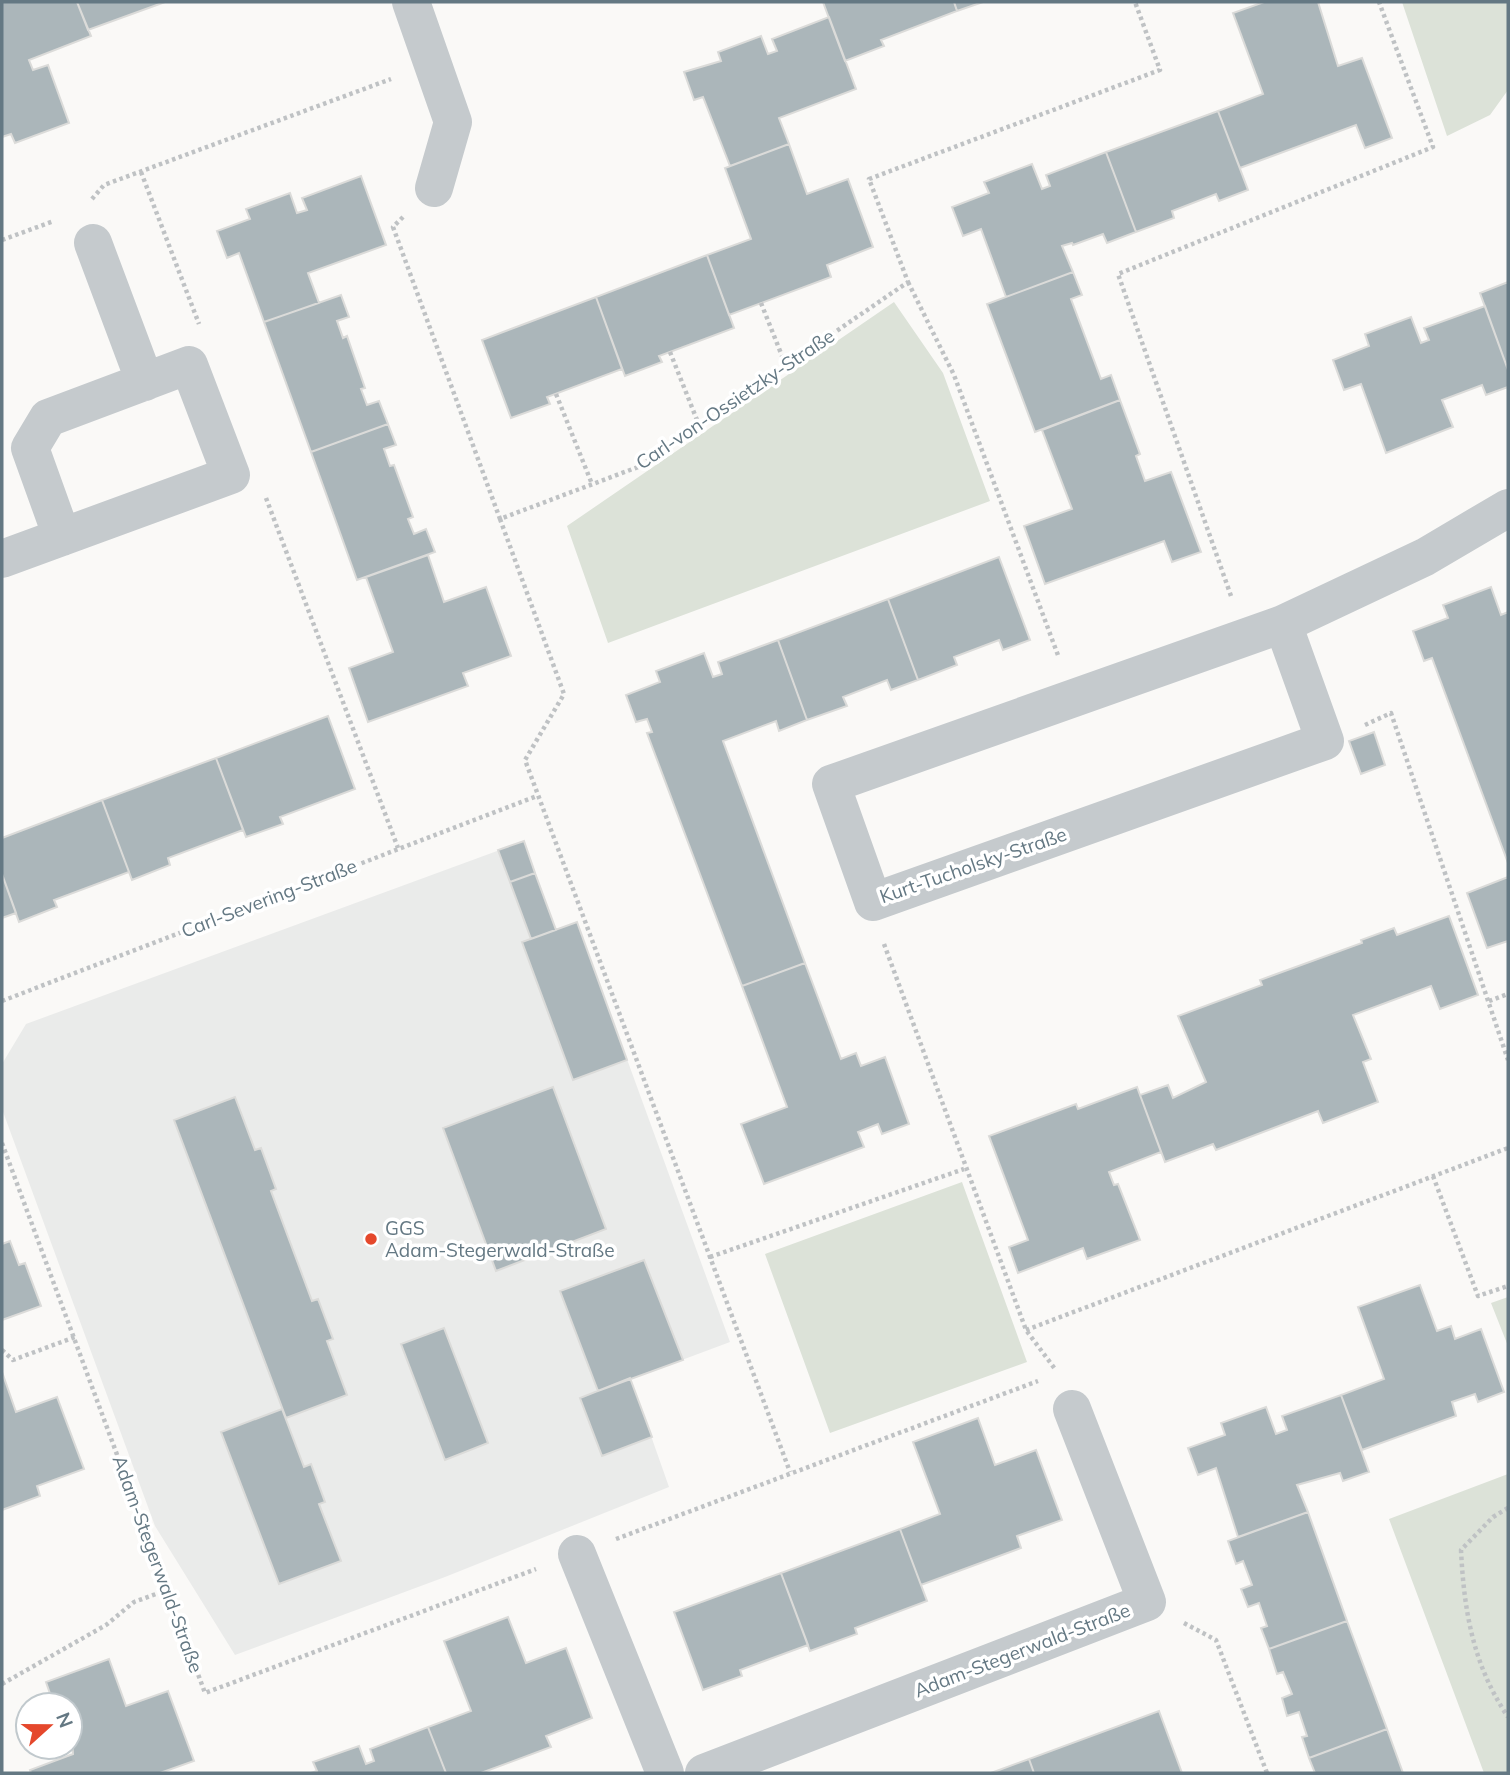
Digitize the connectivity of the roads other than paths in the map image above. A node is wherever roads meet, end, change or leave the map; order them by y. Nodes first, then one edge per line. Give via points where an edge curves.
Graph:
1 (411, 2) edge
2 (434, 188) road end
3 (93, 243) dead end
4 (145, 382) junction
5 (1508, 508) edge
6 (62, 537) junction
7 (2, 559) edge
8 (1283, 624) junction
9 (1072, 1409) dead end
10 (577, 1554) road end
11 (665, 1773) edge
12 (704, 1773) edge

1 - 2 street via 453,122
3 - 4 street
4 - 6 street via 48,418 30,448
4 - 6 street via 190,365 231,475
5 - 8 street, Kurt-Tucholsky-Straße via 1426,557
6 - 7 street
8 - 8 street, Kurt-Tucholsky-Straße via 831,784 873,902 1325,741
9 - 12 street, Adam-Stegerwald-Straße via 1147,1602
10 - 11 street

